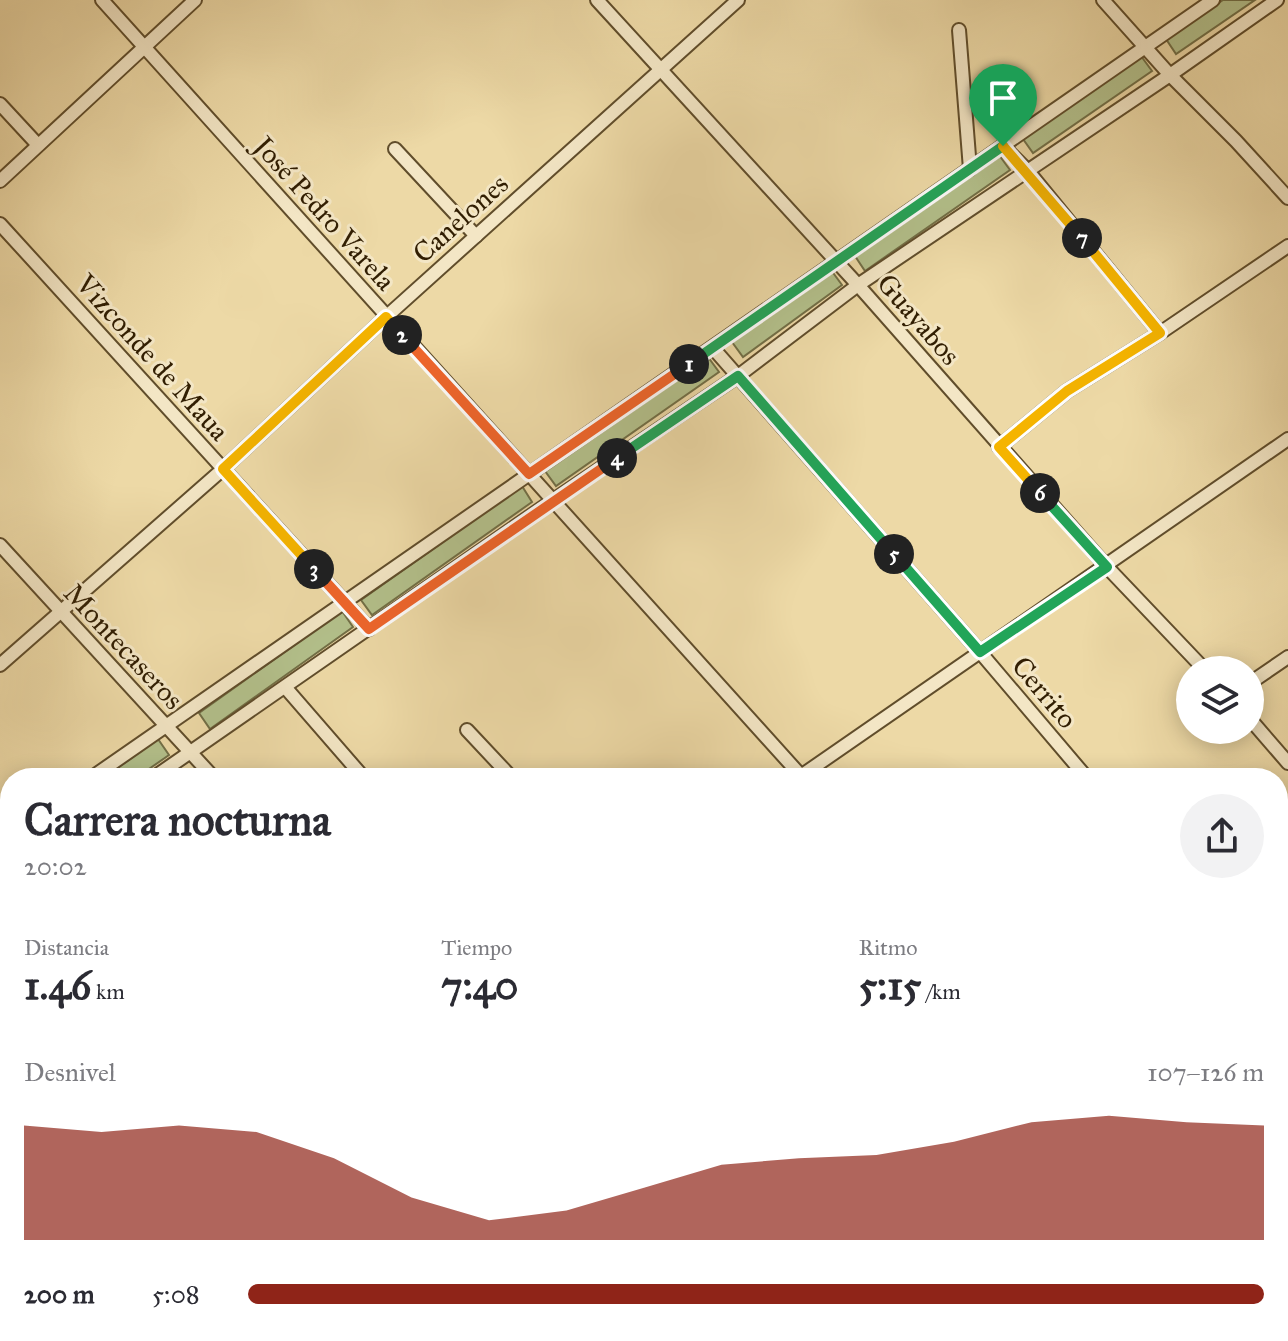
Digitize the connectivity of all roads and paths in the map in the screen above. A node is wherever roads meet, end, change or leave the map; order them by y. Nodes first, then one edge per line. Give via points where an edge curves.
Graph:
1 (102, 0) edge
2 (195, 0) edge
3 (597, 0) edge
4 (738, 0) edge
5 (1103, 0) edge
6 (1213, 0) edge
7 (1277, 0) edge
8 (959, 30) dead end
9 (144, 46) junction
10 (1145, 46) junction
11 (661, 70) junction
12 (1170, 75) junction
13 (0, 104) edge
14 (38, 145) junction
15 (1003, 146) junction
16 (395, 149) dead end
17 (970, 169) junction
18 (1028, 171) junction
19 (0, 181) edge
20 (1287, 196) edge
21 (0, 224) edge
22 (476, 236) junction
23 (1288, 246) edge
24 (836, 261) junction
25 (858, 285) junction
26 (386, 317) junction
27 (1160, 333) junction
28 (713, 348) junction
29 (738, 376) junction
30 (1288, 439) edge
31 (999, 447) junction
32 (223, 469) junction
33 (529, 474) junction
34 (552, 501) junction
35 (0, 545) edge
36 (1107, 567) junction
37 (345, 602) junction
38 (61, 613) junction
39 (369, 629) junction
40 (980, 652) junction
41 (1192, 656) edge
42 (1288, 657) edge
43 (0, 665) edge
44 (1264, 673) edge
45 (285, 687) junction
46 (165, 725) junction
47 (467, 730) dead end
48 (1264, 735) edge
49 (190, 753) junction
50 (1288, 763) edge
51 (105, 768) edge
52 (168, 768) edge
53 (204, 768) edge
54 (355, 768) edge
55 (503, 768) edge
56 (792, 768) edge
57 (813, 768) edge
58 (1077, 768) edge

1 - 9 street, José Pedro Varela
2 - 9 street
3 - 11 street, Guayabos
4 - 11 street, Canelones
5 - 10 street
6 - 10 street
7 - 12 street
8 - 17 street
9 - 14 street
9 - 26 street, José Pedro Varela
10 - 12 street
10 - 15 street
11 - 22 street, Canelones
11 - 24 street, Guayabos
12 - 18 street
12 - 20 street
13 - 14 street
14 - 19 street
15 - 17 street
15 - 18 street
16 - 22 street
17 - 24 street
18 - 25 street
18 - 27 street
21 - 32 street, Vizconde de Maua
22 - 26 street, Canelones
23 - 27 street
24 - 25 street, Guayabos
24 - 28 street
25 - 29 street
25 - 31 street, Guayabos
26 - 32 street, Canelones
26 - 33 street, José Pedro Varela
27 - 31 street via 1067,391
28 - 29 street, Cerrito
28 - 33 street
29 - 34 street
29 - 40 street, Cerrito
30 - 36 street
31 - 36 street, Guayabos
32 - 37 street, Vizconde de Maua
32 - 38 street, Canelones
33 - 34 street, José Pedro Varela
33 - 37 street
34 - 39 street
34 - 56 street, José Pedro Varela
35 - 38 street, Montecaseros
36 - 40 street
36 - 41 street, Guayabos
37 - 39 street, Vizconde de Maua
37 - 46 street
38 - 43 street, Canelones
38 - 46 street, Montecaseros
39 - 45 street
40 - 57 street
40 - 58 street, Cerrito
42 - 44 street
45 - 49 street
45 - 54 street
46 - 49 street, Montecaseros
46 - 51 street
47 - 55 street
48 - 50 street
49 - 52 street
49 - 53 street, Montecaseros

